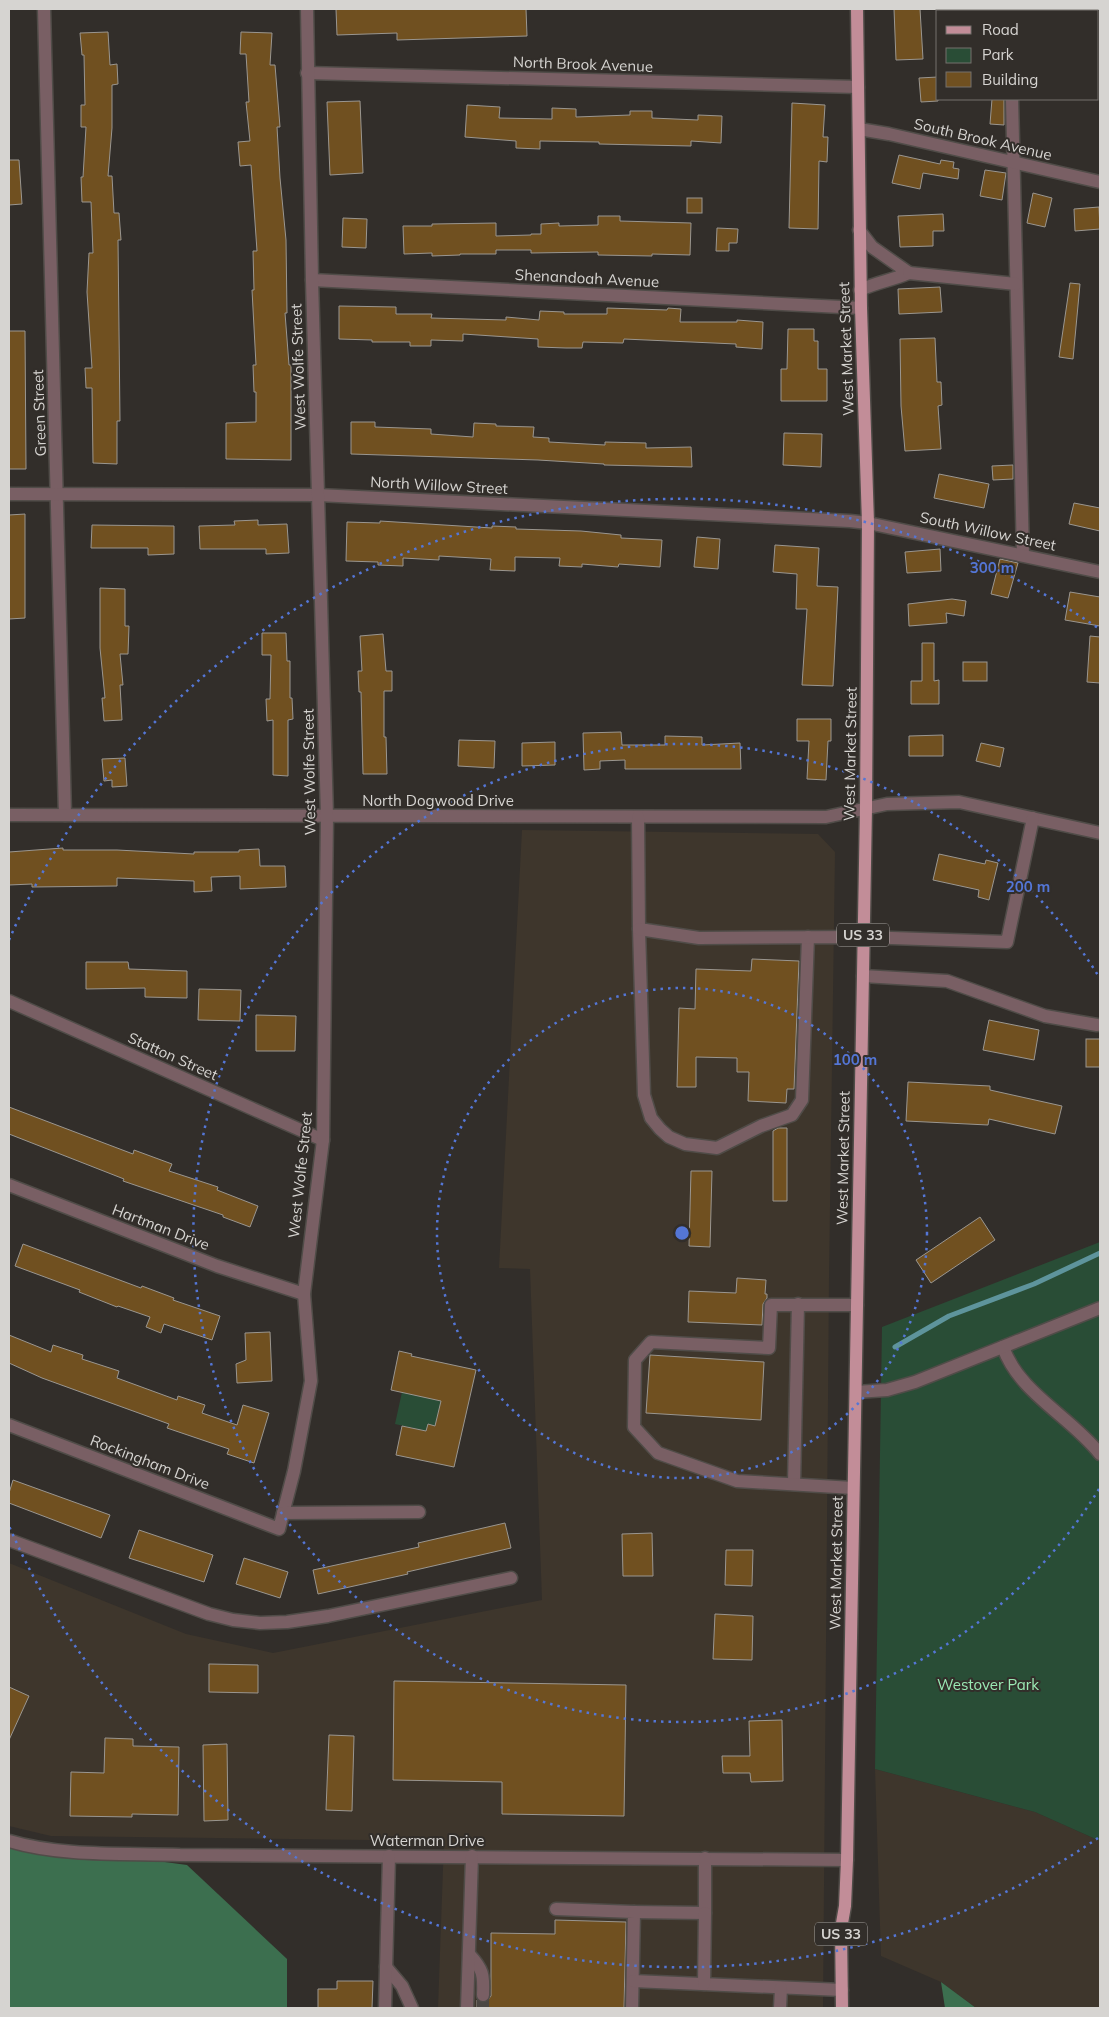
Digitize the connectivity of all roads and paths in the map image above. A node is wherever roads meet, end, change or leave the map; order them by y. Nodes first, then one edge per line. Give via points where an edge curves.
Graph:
1 (44, 9) edge
2 (307, 9) edge
3 (857, 9) edge
4 (307, 73) junction
5 (858, 87) junction
6 (1012, 100) edge
7 (859, 129) junction
8 (1013, 162) junction
9 (1100, 182) edge
10 (859, 230) junction
11 (909, 273) junction
12 (312, 280) junction
13 (1016, 284) junction
14 (860, 290) junction
15 (861, 308) junction
16 (57, 493) junction
17 (9, 494) edge
18 (318, 495) junction
19 (868, 523) junction
20 (1022, 555) junction
21 (1100, 572) edge
22 (866, 808) junction
23 (9, 815) edge
24 (65, 816) junction
25 (327, 816) junction
26 (638, 817) junction
27 (1033, 818) junction
28 (1100, 833) edge
29 (639, 929) junction
30 (808, 937) junction
31 (863, 937) junction
32 (863, 976) junction
33 (9, 1001) edge
34 (1097, 1025) dead end
35 (323, 1140) junction
36 (9, 1185) edge
37 (304, 1294) junction
38 (798, 1304) junction
39 (857, 1305) junction
40 (1100, 1308) edge
41 (1003, 1347) junction
42 (856, 1392) junction
43 (9, 1426) edge
44 (1100, 1454) edge
45 (794, 1484) junction
46 (853, 1488) junction
47 (419, 1512) dead end
48 (283, 1513) junction
49 (279, 1530) joint
50 (9, 1540) edge
51 (511, 1578) dead end
52 (9, 1841) edge
53 (389, 1856) junction
54 (472, 1856) junction
55 (706, 1858) junction
56 (847, 1860) junction
57 (556, 1909) dead end
58 (634, 1912) junction
59 (705, 1913) junction
60 (469, 1954) junction
61 (386, 1967) junction
62 (633, 1981) junction
63 (704, 1984) junction
64 (781, 1988) junction
65 (842, 1990) junction
66 (483, 1995) tunnel mouth
67 (385, 2008) edge
68 (412, 2008) edge
69 (467, 2008) edge
70 (632, 2008) edge
71 (780, 2008) edge
72 (842, 2008) edge

1 - 16 street, Green Street
2 - 4 street, West Wolfe Street
3 - 5 main road, West Market Street / US 33
4 - 5 street, North Brook Avenue
4 - 12 street, West Wolfe Street
5 - 7 main road, West Market Street / US 33
6 - 8 street
7 - 8 street, South Brook Avenue
7 - 10 main road, West Market Street / US 33
8 - 9 street, South Brook Avenue
8 - 13 street
10 - 11 street via 872,247
10 - 14 main road, West Market Street / US 33
11 - 13 street
11 - 14 street
12 - 15 street, Shenandoah Avenue
12 - 18 street, West Wolfe Street
13 - 20 street
14 - 15 main road, West Market Street / US 33
15 - 19 main road, West Market Street / US 33
16 - 17 street, North Willow Street
16 - 18 street, North Willow Street
16 - 24 street, Green Street
18 - 19 street, North Willow Street
18 - 25 street, West Wolfe Street
19 - 20 street, South Willow Street
19 - 22 main road, West Market Street / US 33
20 - 21 street, South Willow Street
22 - 26 street, North Dogwood Drive via 826,817
22 - 27 street, North Dogwood Drive via 887,804 959,802
22 - 31 main road, West Market Street / US 33
23 - 24 street, North Dogwood Drive
24 - 25 street, North Dogwood Drive
25 - 26 street, North Dogwood Drive
25 - 35 street, West Wolfe Street
26 - 29 street
27 - 28 street, North Dogwood Drive
27 - 31 street via 1007,942
29 - 30 street via 699,938
29 - 30 street via 646,1103 654,1122 670,1137 685,1144 717,1148 792,1115 802,1100
30 - 31 street
31 - 32 main road, West Market Street / US 33
32 - 34 street via 947,980 1045,1016
32 - 39 main road, West Market Street / US 33
33 - 35 street, Statton Street
35 - 37 street, West Wolfe Street
36 - 37 street, Hartman Drive via 217,1266
37 - 48 street, West Wolfe Street via 311,1381
38 - 39 street
38 - 45 street
38 - 45 street via 771,1306 769,1348 650,1342 635,1360 634,1369 634,1427 658,1454 737,1481
39 - 42 main road, West Market Street / US 33
40 - 41 street
41 - 42 street via 899,1387
41 - 44 street via 1017,1376
42 - 46 main road, West Market Street / US 33
43 - 49 street, Rockingham Drive
45 - 46 street
46 - 56 main road, West Market Street / US 33
47 - 48 street
48 - 49 street, West Wolfe Street
50 - 51 street via 208,1614 260,1623 328,1616
52 - 53 street, Waterman Drive via 84,1852
53 - 54 street, Waterman Drive
53 - 61 street
54 - 55 street, Waterman Drive
54 - 60 street
55 - 56 street, Waterman Drive
55 - 59 street
56 - 65 main road, West Market Street / US 33 via 841,1928
57 - 58 street
58 - 59 street
58 - 62 street
59 - 63 street
60 - 66 street via 484,1977
60 - 69 street
61 - 67 street
61 - 68 street via 402,1986
62 - 63 street
62 - 70 street
63 - 64 street
64 - 65 street
64 - 71 street
65 - 72 main road, West Market Street / US 33

